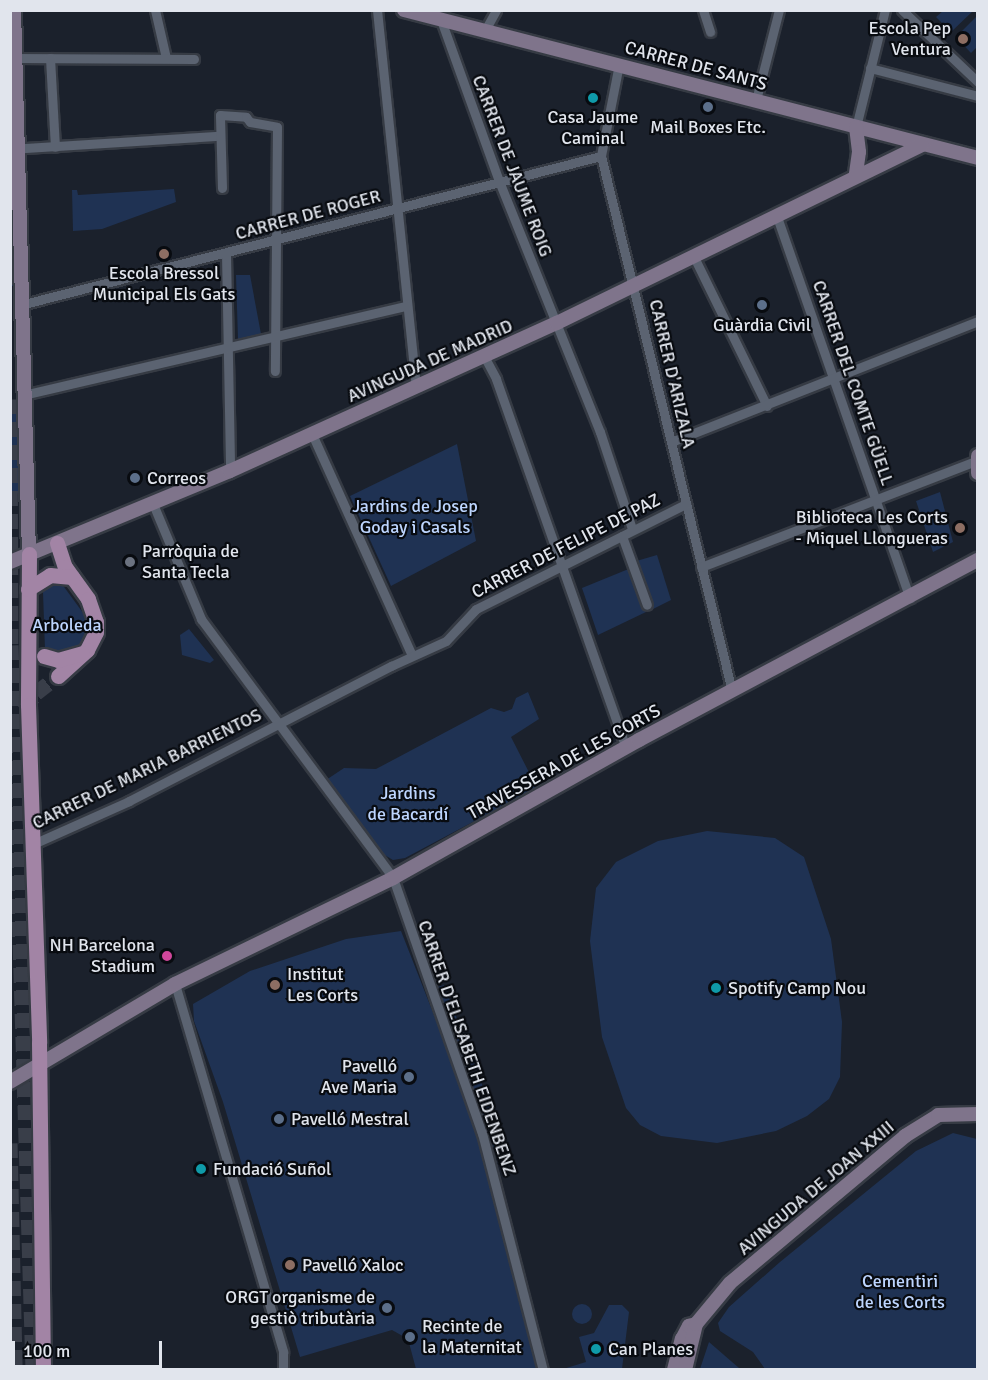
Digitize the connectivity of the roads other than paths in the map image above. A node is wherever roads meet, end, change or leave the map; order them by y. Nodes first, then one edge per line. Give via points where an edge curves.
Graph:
1 (14, 10) edge
2 (155, 10) edge
3 (377, 10) edge
4 (404, 10) edge
5 (496, 10) edge
6 (703, 10) edge
7 (779, 10) edge
8 (885, 10) edge
9 (902, 10) edge
10 (441, 21) junction
11 (484, 32) junction
12 (710, 32) dead end
13 (15, 58) junction
14 (50, 58) junction
15 (166, 58) junction
16 (194, 59) dead end
17 (619, 64) junction
18 (870, 68) junction
19 (978, 82) edge
20 (978, 96) edge
21 (756, 100) junction
22 (856, 127) junction
23 (219, 136) junction
24 (922, 144) junction
25 (55, 147) junction
26 (15, 149) edge
27 (601, 156) junction
28 (978, 158) edge
29 (856, 174) junction
30 (499, 181) junction
31 (222, 188) dead end
32 (398, 208) junction
33 (776, 214) junction
34 (275, 241) junction
35 (226, 254) junction
36 (693, 255) junction
37 (634, 285) junction
38 (24, 304) junction
39 (406, 306) junction
40 (978, 321) edge
41 (557, 323) junction
42 (276, 338) junction
43 (227, 350) junction
44 (484, 356) junction
45 (275, 371) dead end
46 (834, 380) junction
47 (416, 387) junction
48 (27, 394) junction
49 (767, 406) junction
50 (312, 434) junction
51 (670, 442) junction
52 (977, 463) edge
53 (230, 471) junction
54 (876, 498) junction
55 (153, 504) junction
56 (686, 504) junction
57 (632, 529) junction
58 (622, 536) junction
59 (57, 543) junction
60 (29, 554) junction
61 (978, 560) edge
62 (10, 562) edge
63 (560, 567) junction
64 (701, 567) junction
65 (72, 577) junction
66 (28, 589) junction
67 (910, 598) junction
68 (647, 606) dead end
69 (87, 650) junction
70 (412, 655) junction
71 (44, 656) dead end
72 (58, 676) tunnel mouth
73 (732, 691) junction
74 (276, 724) junction
75 (626, 748) junction
76 (33, 844) junction
77 (393, 878) junction
78 (175, 984) junction
79 (39, 1064) junction
80 (10, 1082) edge
81 (978, 1114) edge
82 (696, 1324) junction
83 (43, 1370) edge
84 (283, 1370) edge
85 (543, 1370) edge
86 (674, 1370) edge
87 (685, 1370) edge

1 - 13 main road
2 - 15 street
3 - 32 street
4 - 10 main road, CARRER DE SANTS
5 - 11 street
6 - 12 street
7 - 21 street
8 - 18 street
9 - 19 street
10 - 11 main road, CARRER DE SANTS
10 - 30 street, CARRER DE JAUME ROIG
11 - 17 main road, CARRER DE SANTS
13 - 14 street
13 - 26 main road
14 - 15 street
14 - 25 street
15 - 16 street
17 - 21 main road, CARRER DE SANTS
17 - 27 street, CARRER D'ARIZALA
18 - 20 street
18 - 22 street
21 - 22 main road, CARRER DE SANTS
22 - 24 main road, CARRER DE SANTS
22 - 29 main road
23 - 25 street
23 - 31 street
23 - 34 street via 220,115 246,117 250,122 277,127
24 - 28 main road, CARRER DE SANTS
24 - 29 main road, AVINGUDA DE MADRID
25 - 26 street
26 - 38 main road
27 - 30 street, CARRER DE ROGER
27 - 37 street, CARRER D'ARIZALA
29 - 33 main road, AVINGUDA DE MADRID
30 - 32 street, CARRER DE ROGER
30 - 41 street, CARRER DE JAUME ROIG
32 - 34 street, CARRER DE ROGER
32 - 39 street
33 - 36 main road, AVINGUDA DE MADRID
33 - 46 street, CARRER DEL COMTE GÜELL
34 - 35 street, CARRER DE ROGER
34 - 42 street
35 - 38 street, CARRER DE ROGER
35 - 43 street
36 - 37 main road, AVINGUDA DE MADRID
36 - 49 street
37 - 41 main road, AVINGUDA DE MADRID
37 - 51 street, CARRER D'ARIZALA
38 - 48 main road
39 - 42 street
39 - 47 street
40 - 46 street
41 - 44 main road, AVINGUDA DE MADRID
41 - 57 street, CARRER DE JAUME ROIG via 600,432
42 - 43 street
42 - 45 street
43 - 48 street
43 - 53 street
44 - 47 main road, AVINGUDA DE MADRID
44 - 63 street via 496,379
46 - 49 street
46 - 54 street, CARRER DEL COMTE GÜELL
47 - 50 main road, AVINGUDA DE MADRID
48 - 60 main road
49 - 51 street
50 - 53 main road, AVINGUDA DE MADRID
50 - 70 street
51 - 56 street, CARRER D'ARIZALA
52 - 54 street
53 - 55 main road, AVINGUDA DE MADRID
54 - 64 street
54 - 67 street, CARRER DEL COMTE GÜELL
55 - 59 main road, AVINGUDA DE MADRID
55 - 74 street, CARRER D'ELISABETH EIDENBENZ via 201,619
56 - 57 street, CARRER DE FELIPE DE PAZ
56 - 64 street, CARRER D'ARIZALA
57 - 58 street, CARRER DE FELIPE DE PAZ
58 - 63 street, CARRER DE FELIPE DE PAZ
58 - 68 street
59 - 60 main road, AVINGUDA DE MADRID
59 - 65 main road
60 - 62 main road, AVINGUDA DE MADRID
60 - 66 main road
61 - 67 main road, TRAVESSERA DE LES CORTS
63 - 70 street, CARRER DE FELIPE DE PAZ via 476,609 446,641
63 - 75 street
64 - 73 street, CARRER D'ARIZALA
65 - 66 main road via 50,575
65 - 69 main road via 88,599 96,622
66 - 76 main road
67 - 73 main road, TRAVESSERA DE LES CORTS
69 - 71 main road via 66,659
69 - 72 main road
70 - 74 street, CARRER DE FELIPE DE PAZ
73 - 75 main road, TRAVESSERA DE LES CORTS
74 - 76 street, CARRER DE MARIA BARRIENTOS via 129,801
74 - 77 street, CARRER D'ELISABETH EIDENBENZ
75 - 77 main road, TRAVESSERA DE LES CORTS
76 - 79 main road
77 - 78 main road, TRAVESSERA DE LES CORTS
77 - 85 street, CARRER D'ELISABETH EIDENBENZ via 482,1133
78 - 79 main road, TRAVESSERA DE LES CORTS
78 - 84 street via 283,1352
79 - 80 main road, TRAVESSERA DE LES CORTS
79 - 83 main road
81 - 82 main road, AVINGUDA DE JOAN XXIII via 938,1115 905,1136 730,1282
82 - 86 main road, AVINGUDA DE JOAN XXIII via 689,1326 682,1339
82 - 87 main road, AVINGUDA DE JOAN XXIII

